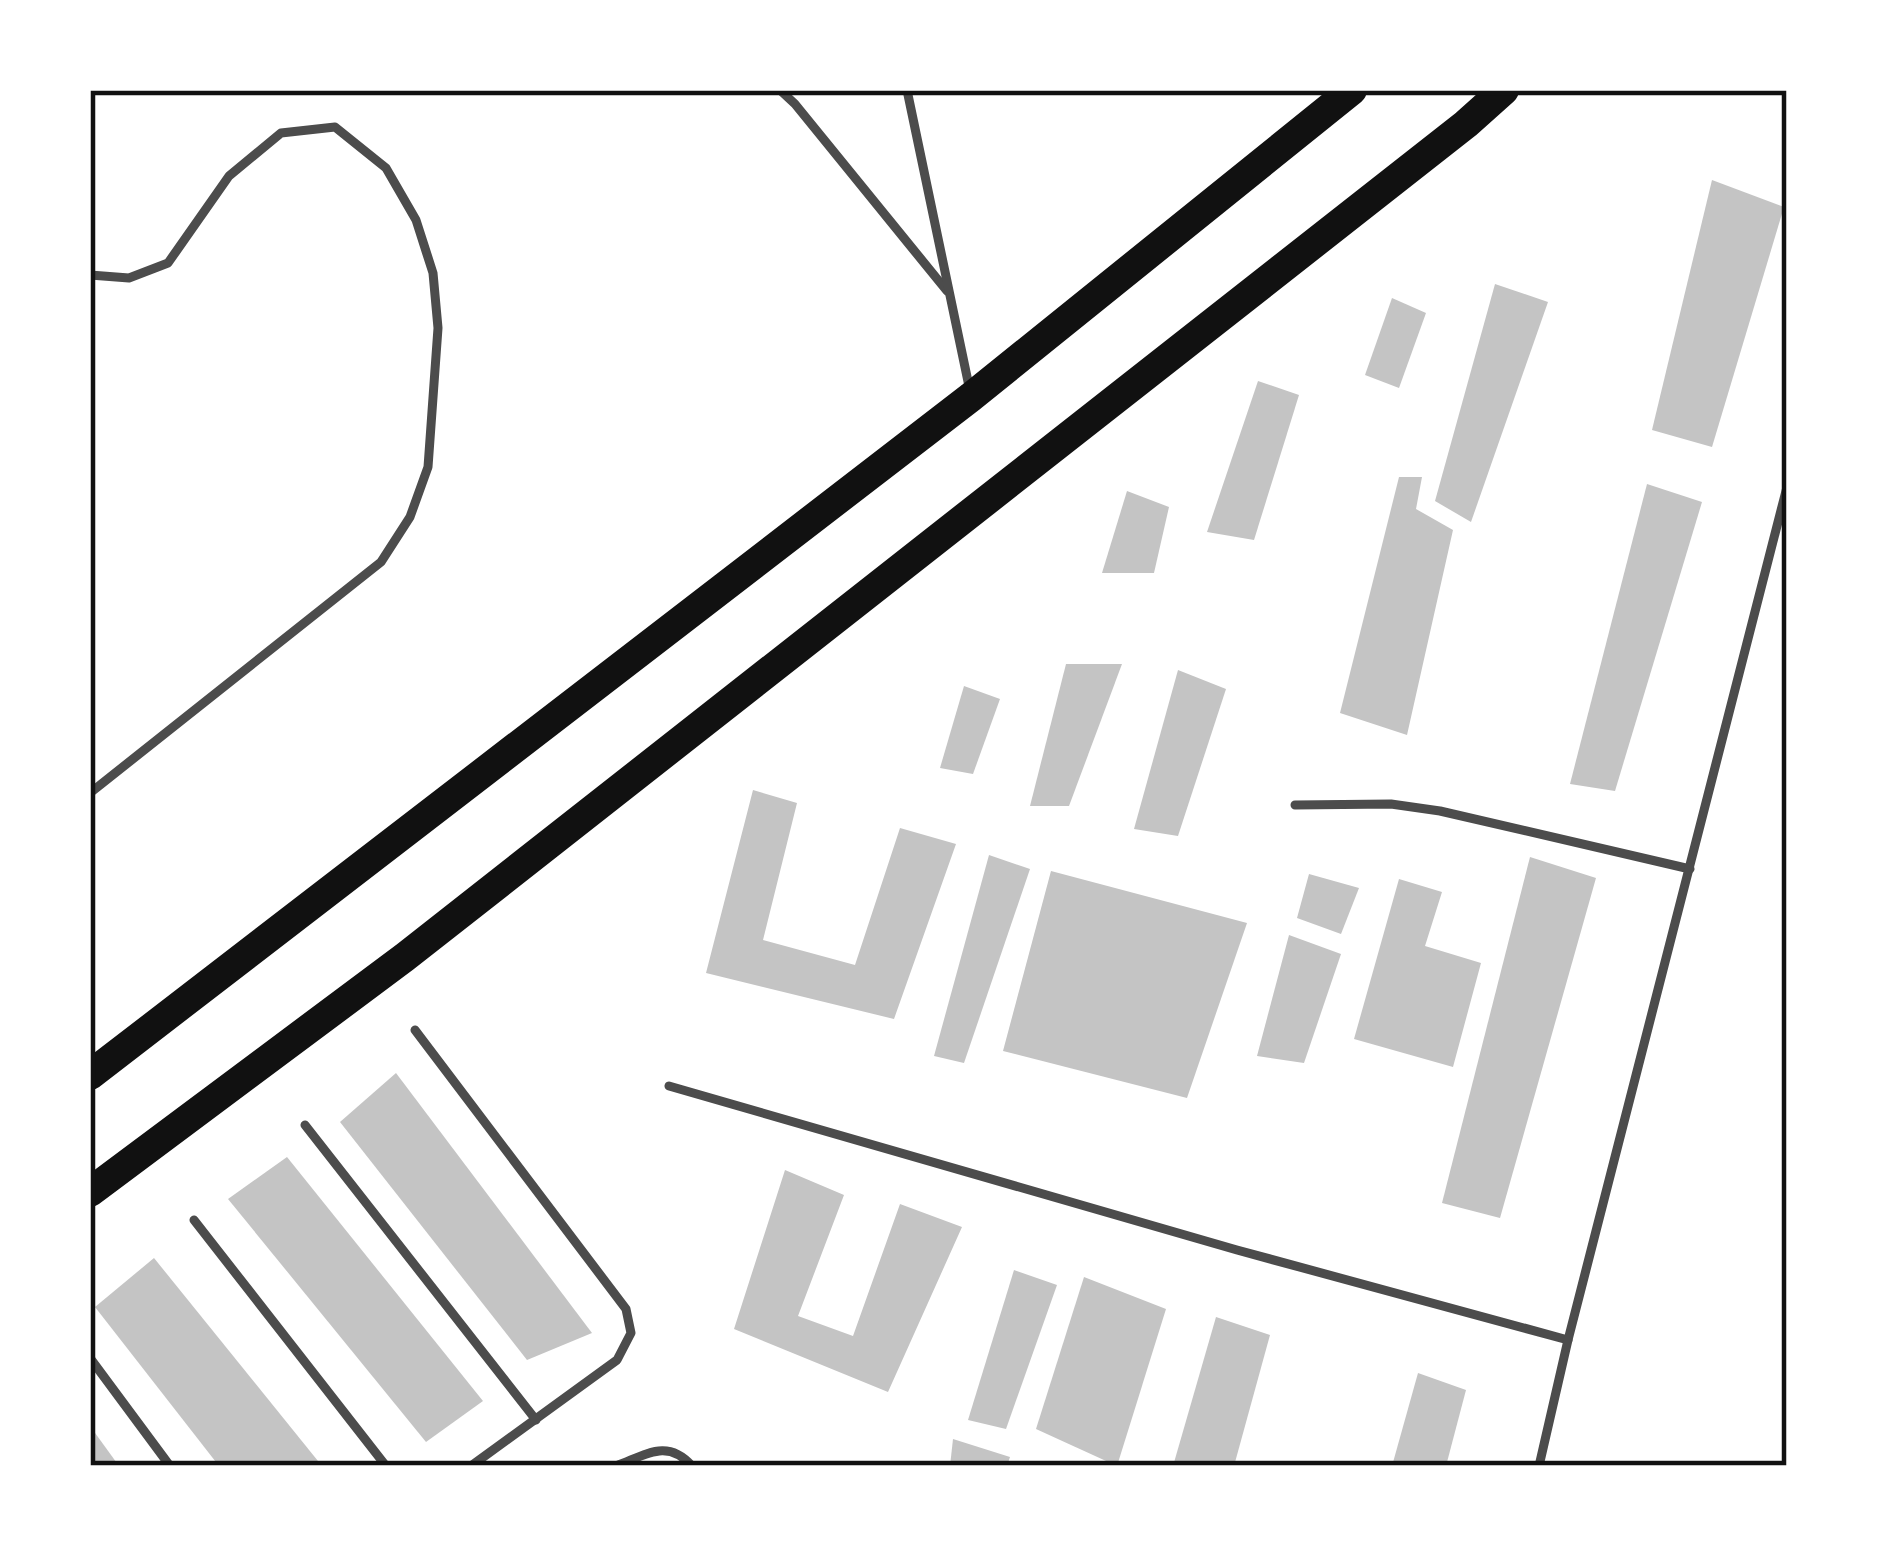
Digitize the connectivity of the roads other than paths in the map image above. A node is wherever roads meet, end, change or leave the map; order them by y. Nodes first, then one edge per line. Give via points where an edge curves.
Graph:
1 (780, 90) edge
2 (907, 90) edge
3 (1352, 90) edge
4 (1504, 90) edge
5 (90, 275) edge
6 (950, 296) junction
7 (971, 397) junction
8 (1787, 487) edge
9 (90, 794) edge
10 (1294, 805) dead end
11 (1690, 869) junction
12 (415, 1030) dead end
13 (90, 1075) edge
14 (669, 1086) dead end
15 (304, 1125) dead end
16 (90, 1192) edge
17 (194, 1220) dead end
18 (1568, 1340) junction
19 (90, 1358) edge
20 (536, 1420) junction
21 (170, 1466) edge
22 (386, 1466) edge
23 (471, 1466) edge
24 (616, 1466) edge
25 (692, 1466) edge
26 (1539, 1466) edge

1 - 6 lane
2 - 6 lane
3 - 7 main road
4 - 16 main road via 424,943
5 - 9 lane via 129,278 167,263 229,176 281,133 335,128 386,168 416,220 434,273 438,328 428,467 410,518 381,562
6 - 7 lane
7 - 13 main road
8 - 11 lane
10 - 11 lane via 1440,811
11 - 18 lane
12 - 20 lane via 626,1309 631,1334 617,1360
14 - 18 lane
15 - 20 lane
17 - 22 lane
18 - 26 lane
19 - 21 lane
20 - 23 lane
24 - 25 lane via 662,1449

